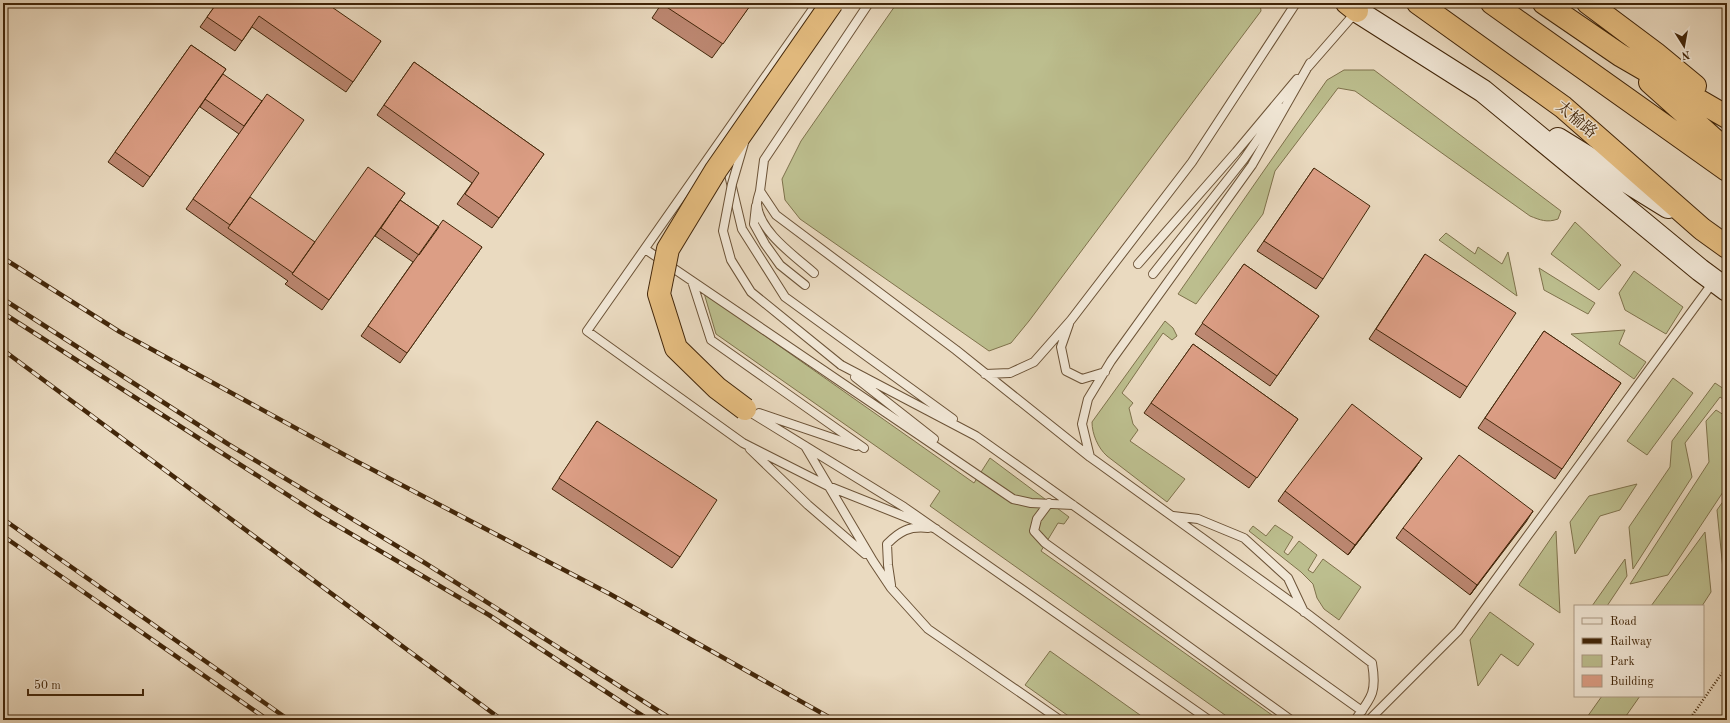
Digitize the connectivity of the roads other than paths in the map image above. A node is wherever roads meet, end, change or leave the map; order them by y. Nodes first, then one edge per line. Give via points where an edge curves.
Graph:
1 (817, 3) edge
2 (832, 3) edge
3 (869, 3) edge
4 (1296, 3) edge
5 (1418, 3) edge
6 (1492, 3) edge
7 (1544, 3) edge
8 (1588, 3) edge
9 (1352, 7) edge
10 (1620, 55) junction
11 (1310, 63) junction
12 (1483, 91) junction
13 (1727, 113) edge
14 (1727, 117) edge
15 (751, 120) junction
16 (721, 140) junction
17 (1727, 151) edge
18 (1727, 170) edge
19 (760, 192) junction
20 (757, 203) junction
21 (1702, 229) junction
22 (1727, 247) edge
23 (645, 249) junction
24 (1138, 264) dead end
25 (814, 273) dead end
26 (1153, 274) dead end
27 (692, 281) junction
28 (805, 285) dead end
29 (1721, 285) edge
30 (1071, 320) junction
31 (840, 365) junction
32 (1105, 372) junction
33 (985, 374) junction
34 (745, 409) junction
35 (976, 436) junction
36 (743, 443) junction
37 (804, 445) junction
38 (1090, 458) junction
39 (982, 478) junction
40 (828, 486) junction
41 (1050, 503) junction
42 (1073, 505) junction
43 (1170, 515) junction
44 (936, 529) junction
45 (873, 561) junction
46 (892, 588) junction
47 (1305, 612) junction
48 (1362, 711) junction
49 (1060, 720) edge
50 (1209, 720) edge
51 (1291, 720) edge
52 (1356, 720) edge
53 (1369, 720) edge

1 - 16 lane
2 - 15 highway, bridge
3 - 19 lane via 764,160
4 - 30 lane via 1192,162
5 - 21 highway, 太榆路 via 1563,107
6 - 18 highway
7 - 10 highway
8 - 13 highway via 1655,53
9 - 11 lane
9 - 12 main road
10 - 14 highway
10 - 17 highway
11 - 24 lane
11 - 26 lane via 1244,159
11 - 32 lane via 1252,165
12 - 21 main road
12 - 29 main road
15 - 31 lane, bridge via 732,184 723,231 731,260 751,292
15 - 34 highway, bridge via 716,170 668,249 659,294 676,348 716,388
16 - 23 lane
16 - 35 lane via 742,229 785,297
19 - 20 lane
19 - 33 lane via 776,215
20 - 25 lane via 762,220 778,242
20 - 28 lane via 754,224 765,244 780,265
21 - 22 highway, 太榆路
23 - 27 lane
23 - 36 lane via 587,331
27 - 34 lane via 711,340 864,448
27 - 39 lane
29 - 53 lane via 1458,631
30 - 32 lane via 1061,347 1066,371 1082,379
30 - 33 lane via 1034,362 1010,373
31 - 35 lane
31 - 39 lane
32 - 38 lane via 1088,399 1082,424
33 - 38 lane
34 - 37 lane
35 - 42 lane
36 - 40 lane
36 - 45 lane via 808,505
37 - 40 lane
37 - 44 lane
38 - 43 lane
39 - 41 lane via 1013,499 1031,503
40 - 44 lane
40 - 45 lane
41 - 42 lane
41 - 51 lane via 1037,519 1034,531 1045,543
42 - 48 lane
43 - 47 lane
43 - 47 lane via 1198,519 1244,538 1288,578
44 - 46 lane via 920,527 900,532 887,544
44 - 50 lane
45 - 46 lane
46 - 49 lane via 928,629
47 - 48 lane via 1372,663 1375,680 1372,698
48 - 52 lane

